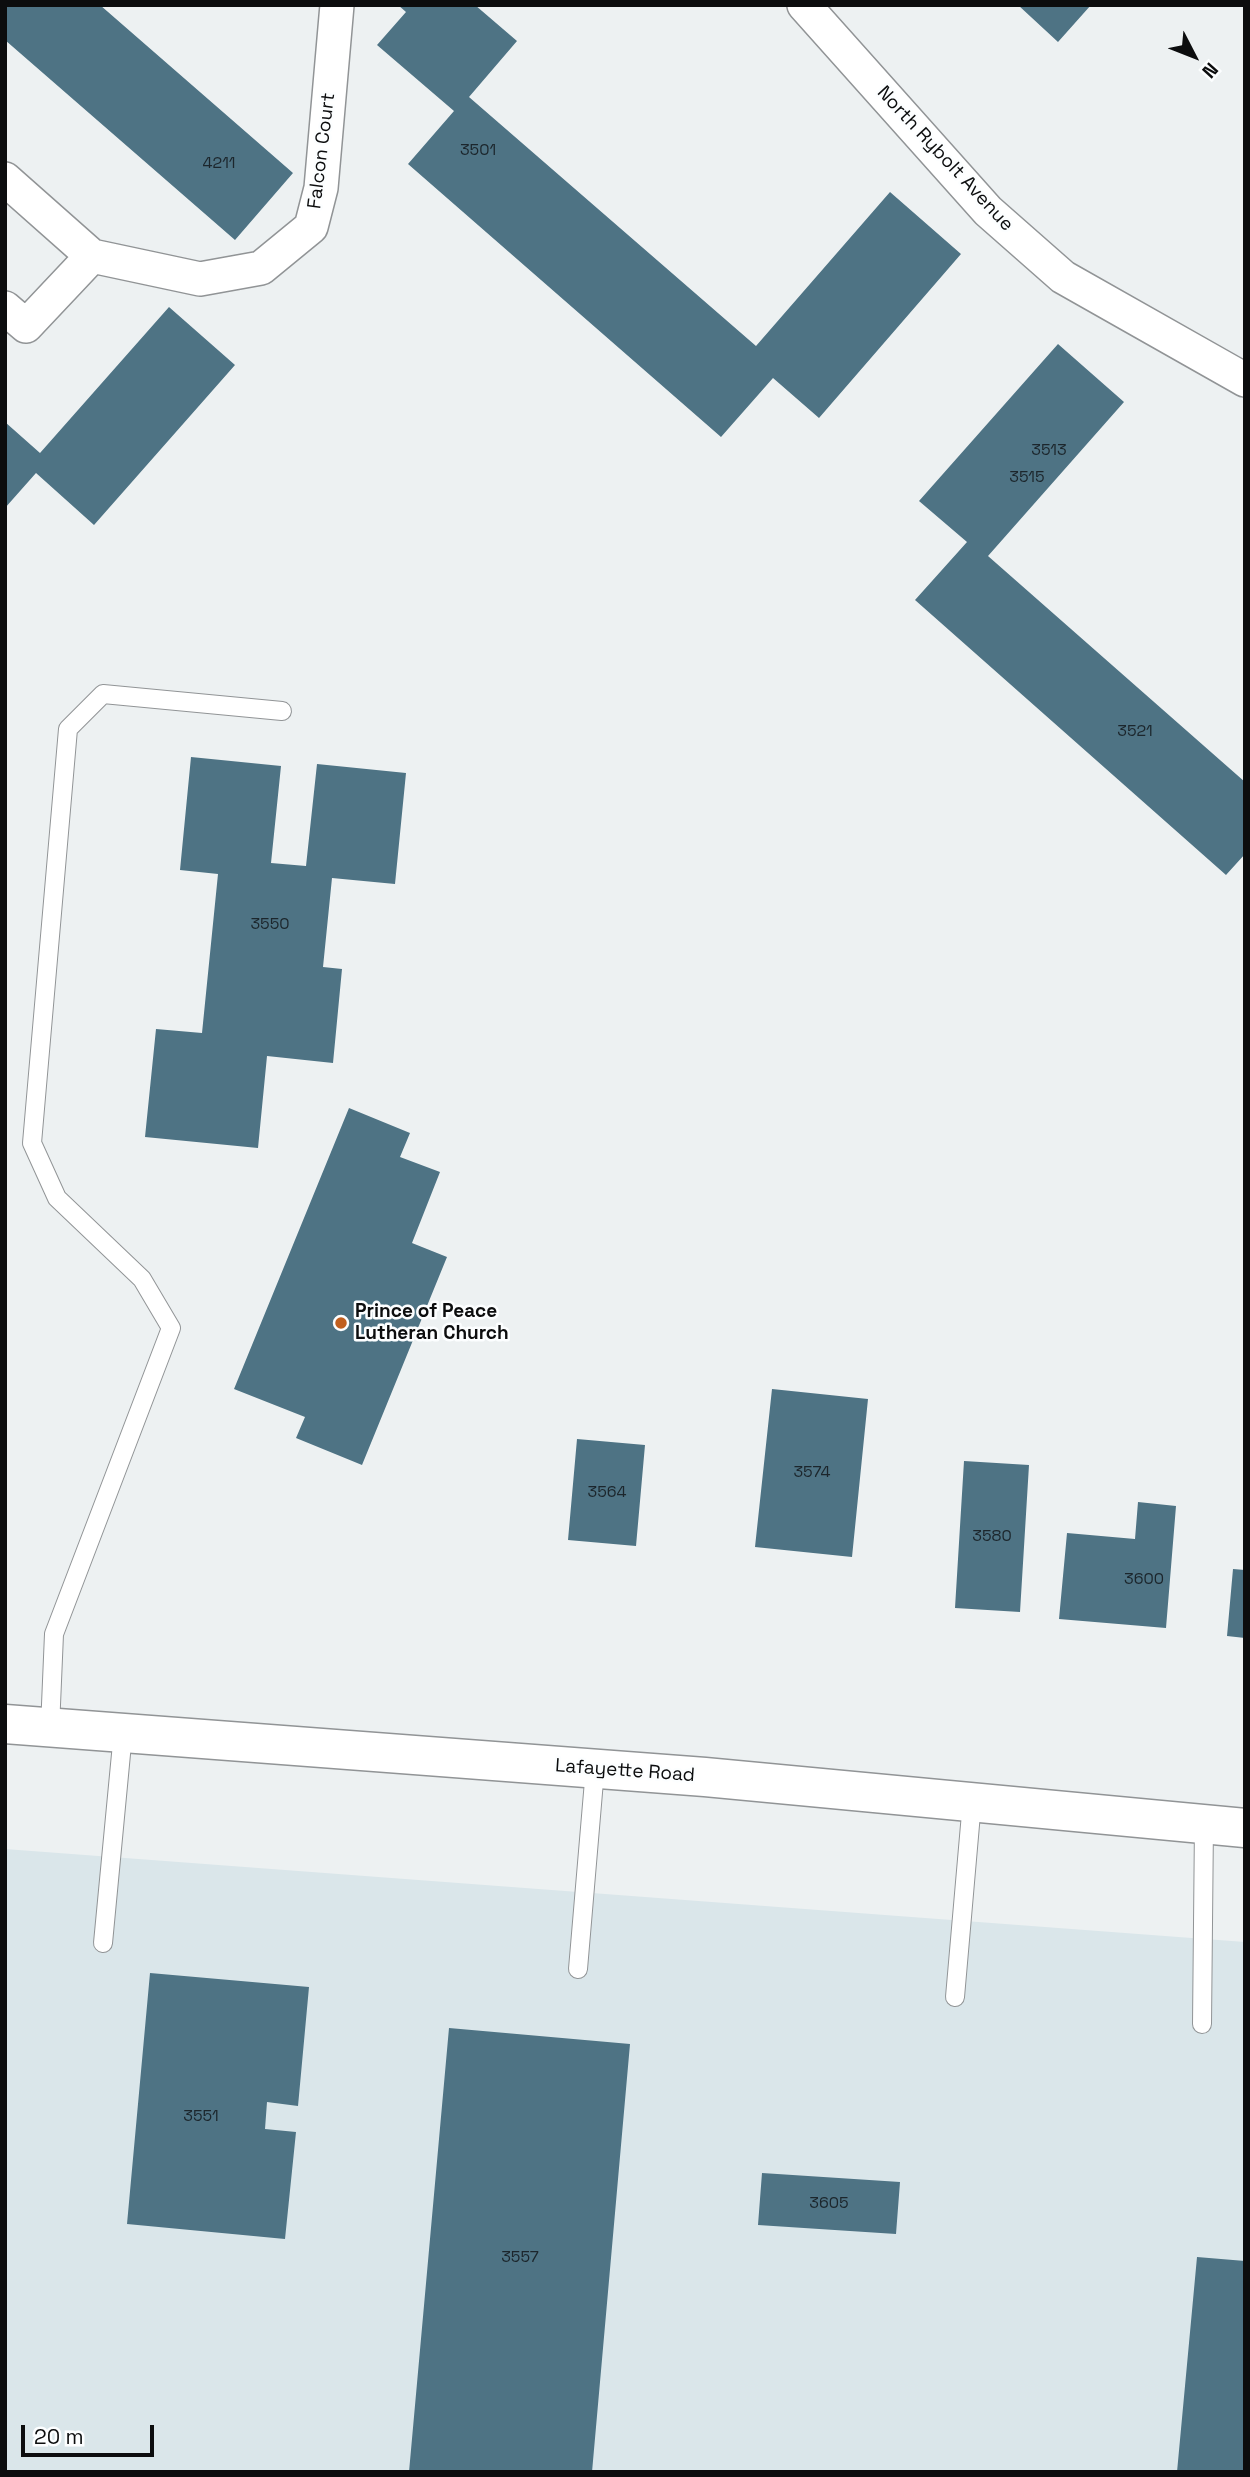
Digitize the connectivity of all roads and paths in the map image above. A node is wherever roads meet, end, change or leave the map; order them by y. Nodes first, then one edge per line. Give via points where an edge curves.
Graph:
1 (338, 5) edge
2 (804, 5) edge
3 (5, 179) edge
4 (92, 256) junction
5 (5, 308) edge
6 (1245, 380) edge
7 (282, 711) dead end
8 (5, 1724) edge
9 (50, 1728) junction
10 (123, 1733) junction
11 (596, 1769) junction
12 (972, 1802) junction
13 (1204, 1824) junction
14 (1245, 1828) edge
15 (103, 1943) dead end
16 (578, 1969) dead end
17 (955, 1997) dead end
18 (1202, 2024) dead end

1 - 4 street, Falcon Court via 321,188 311,227 261,268 200,279
2 - 6 street, North Rybolt Avenue via 988,211 1063,277
3 - 4 street, Falcon Court
4 - 5 street via 26,327
7 - 9 lane via 103,694 68,729 32,1143 57,1198 142,1279 171,1328 54,1634
8 - 9 main road, Lafayette Road
9 - 10 main road, Lafayette Road
10 - 11 main road, Lafayette Road
10 - 15 lane
11 - 12 main road, Lafayette Road
11 - 16 lane
12 - 13 main road, Lafayette Road
12 - 17 lane
13 - 14 main road, Lafayette Road
13 - 18 lane

